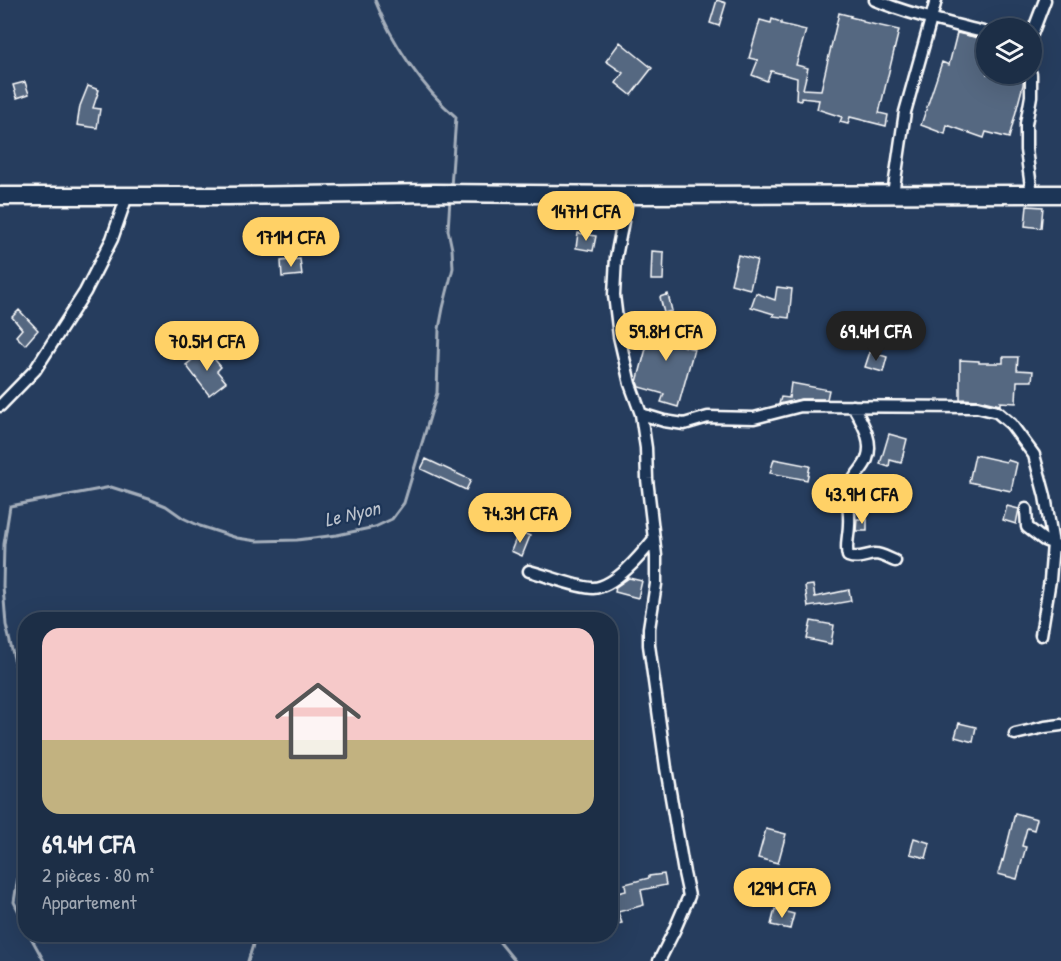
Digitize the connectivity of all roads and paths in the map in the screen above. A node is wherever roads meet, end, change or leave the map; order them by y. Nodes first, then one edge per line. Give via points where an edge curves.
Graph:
1 (875, 0) edge
2 (936, 0) edge
3 (1046, 0) edge
4 (1039, 18) edge
5 (931, 19) junction
6 (976, 30) edge
7 (1031, 84) edge
8 (893, 194) junction
9 (1032, 194) junction
10 (1061, 194) edge
11 (0, 195) edge
12 (628, 195) junction
13 (127, 196) junction
14 (0, 406) edge
15 (854, 406) junction
16 (641, 414) junction
17 (1026, 509) dead end
18 (654, 539) junction
19 (1057, 545) edge
20 (895, 561) dead end
21 (529, 571) dead end
22 (1041, 635) dead end
23 (1061, 725) edge
24 (1015, 734) dead end
25 (659, 961) edge

1 - 5 street
2 - 5 street
3 - 4 street
5 - 6 street
5 - 8 street via 905,112
7 - 9 street via 1026,150
8 - 9 main road
8 - 12 main road
9 - 10 main road
11 - 13 main road
12 - 13 main road
12 - 16 street via 616,257 614,295 619,336
13 - 14 street via 112,239 85,292 35,370
15 - 16 street via 801,406 754,418 708,417 684,424
15 - 19 street via 977,407 997,412 1034,455
15 - 20 street via 869,447 867,460 850,485 848,556 854,559 875,554
16 - 18 street
17 - 19 street via 1027,527
18 - 21 street via 607,584 593,588
18 - 25 street via 656,584 649,645 689,896
19 - 22 street
23 - 24 street

